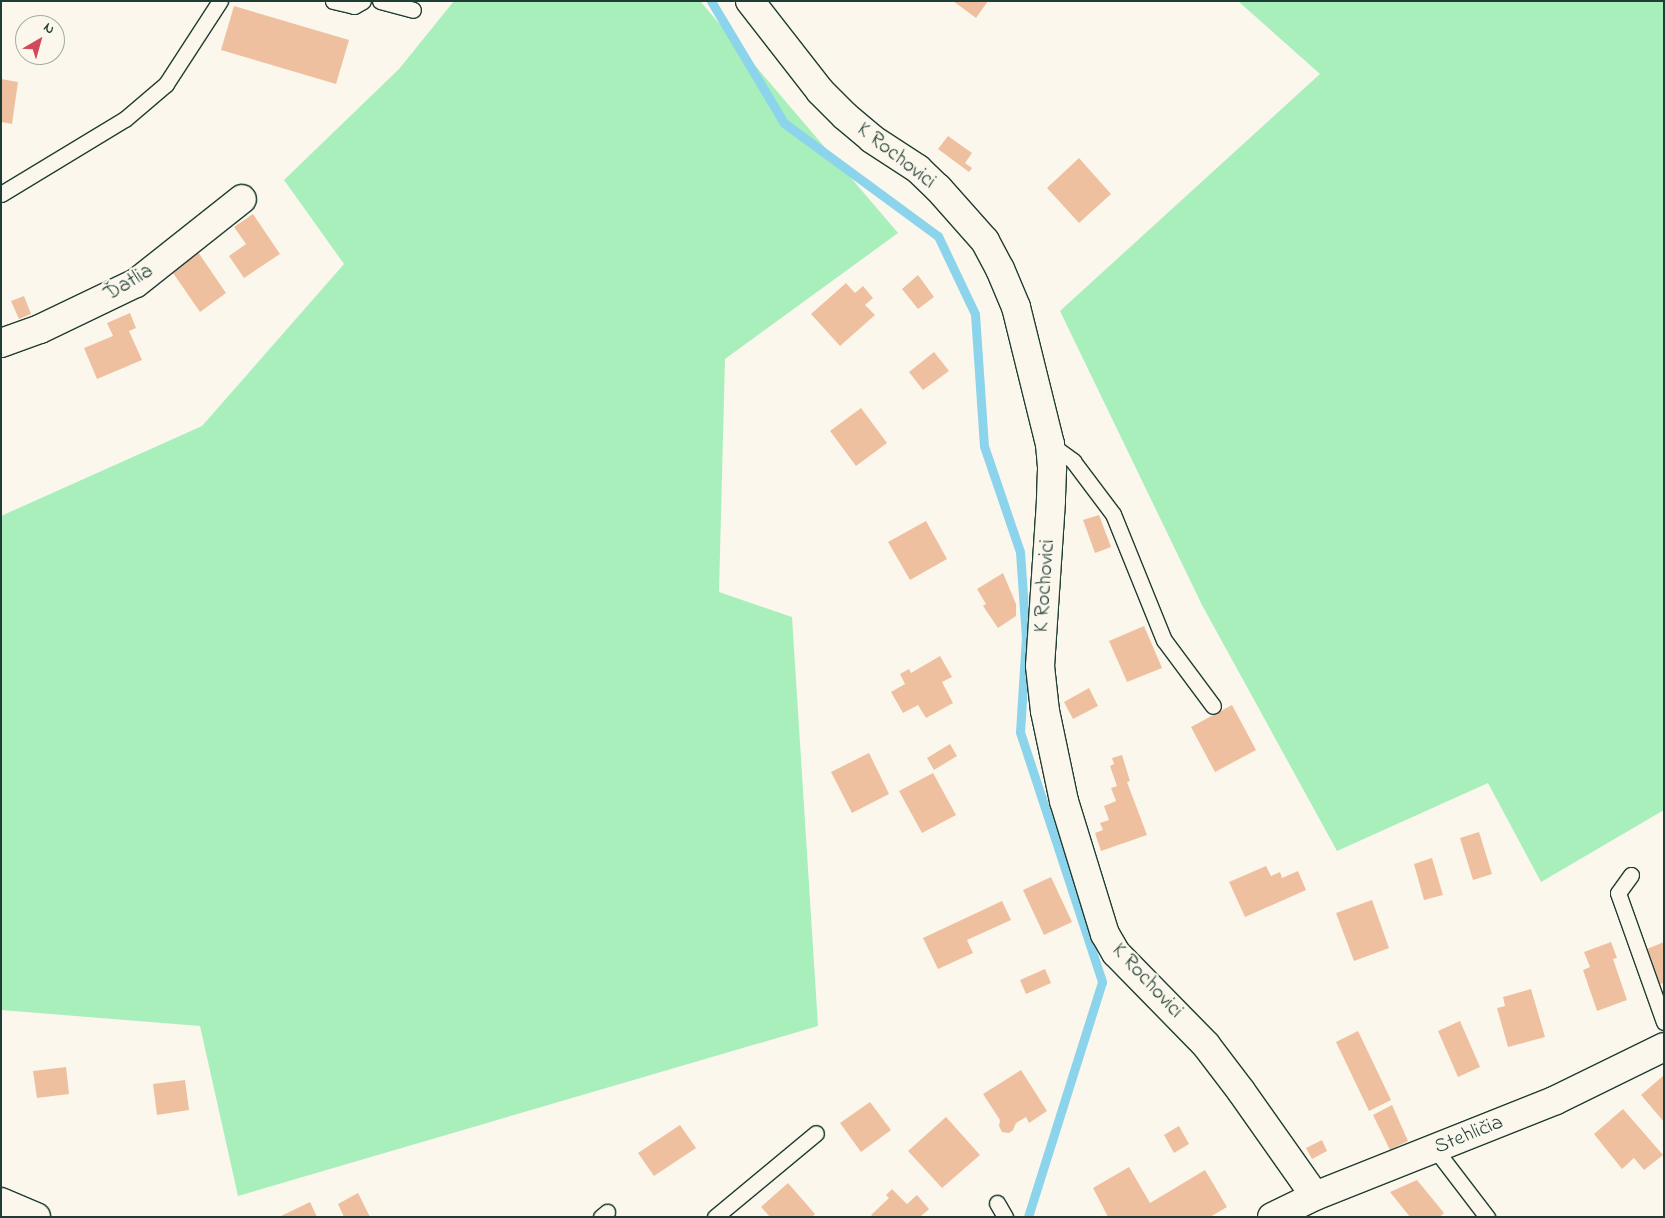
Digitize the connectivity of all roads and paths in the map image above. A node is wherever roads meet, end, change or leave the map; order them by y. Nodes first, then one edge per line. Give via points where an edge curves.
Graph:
1 (220, 1) edge
2 (333, 1) edge
3 (363, 1) edge
4 (380, 1) edge
5 (750, 1) edge
6 (413, 10) dead end
7 (1, 194) edge
8 (242, 199) dead end
9 (1, 343) edge
10 (1050, 444) junction
11 (1213, 706) dead end
12 (1631, 875) dead end
13 (1664, 1022) edge
14 (1664, 1047) edge
15 (816, 1133) dead end
16 (1435, 1149) junction
17 (1315, 1196) junction
18 (1, 1202) edge
19 (997, 1203) dead end
20 (36, 1217) edge
21 (715, 1217) edge
22 (1005, 1217) edge
23 (1272, 1217) edge
24 (1487, 1217) edge

1 - 7 lane via 166,84 125,119
2 - 3 lane via 354,6
4 - 6 lane
5 - 10 street, K Rochovici via 820,91 844,116 918,169 985,241 1016,307
8 - 9 street, Ďatlia via 136,283 40,329
10 - 11 lane via 1073,461 1113,514 1164,640
10 - 17 street, K Rochovici via 1052,493 1040,666 1045,711 1064,801 1105,934 1116,953 1206,1045
12 - 13 lane via 1618,893
14 - 16 street, Stehličia via 1556,1100
15 - 21 lane
16 - 17 street, Stehličia
16 - 24 lane
17 - 23 street, Stehličia
18 - 20 street
19 - 22 lane

